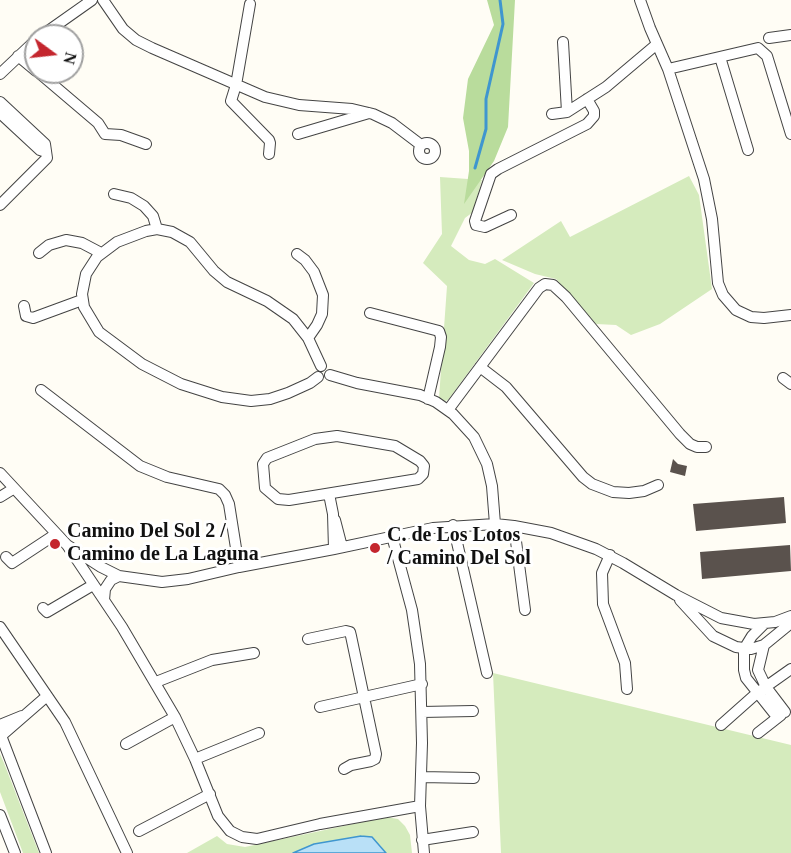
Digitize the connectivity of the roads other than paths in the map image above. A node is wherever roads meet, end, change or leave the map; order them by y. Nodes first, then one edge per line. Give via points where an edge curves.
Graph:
1 (92, 0) edge
2 (103, 0) edge
3 (640, 0) edge
4 (250, 4) dead end
5 (58, 24) edge
6 (791, 35) edge
7 (769, 38) dead end
8 (563, 42) dead end
9 (657, 44) junction
10 (24, 51) edge
11 (18, 56) junction
12 (720, 57) junction
13 (24, 61) edge
14 (668, 69) junction
15 (0, 74) edge
16 (52, 84) edge
17 (236, 85) junction
18 (587, 99) junction
19 (0, 102) edge
20 (567, 112) junction
21 (0, 113) edge
22 (369, 113) junction
23 (552, 114) dead end
24 (26, 132) junction
25 (297, 134) dead end
26 (791, 134) edge
27 (146, 144) dead end
28 (421, 145) dead end
29 (748, 150) dead end
30 (269, 154) dead end
31 (114, 194) dead end
32 (0, 205) edge
33 (511, 215) dead end
34 (157, 230) junction
35 (39, 253) dead end
36 (101, 253) junction
37 (297, 254) dead end
38 (82, 300) junction
39 (24, 306) dead end
40 (370, 313) dead end
41 (791, 315) edge
42 (308, 338) junction
43 (480, 367) junction
44 (320, 371) junction
45 (41, 390) dead end
46 (428, 399) junction
47 (448, 410) junction
48 (706, 447) dead end
49 (0, 473) edge
50 (658, 485) dead end
51 (13, 489) junction
52 (329, 494) junction
53 (0, 497) edge
54 (495, 524) junction
55 (453, 525) junction
56 (514, 526) junction
57 (56, 534) junction
58 (392, 536) junction
59 (67, 545) junction
60 (338, 548) junction
61 (610, 555) junction
62 (6, 557) dead end
63 (239, 567) junction
64 (119, 576) junction
65 (93, 585) junction
66 (676, 595) junction
67 (104, 600) junction
68 (43, 608) dead end
69 (525, 610) dead end
70 (791, 616) edge
71 (791, 623) edge
72 (765, 624) junction
73 (0, 627) edge
74 (308, 639) dead end
75 (764, 645) junction
76 (744, 649) junction
77 (254, 652) dead end
78 (791, 669) edge
79 (486, 673) dead end
80 (156, 682) junction
81 (422, 684) junction
82 (627, 689) dead end
83 (762, 690) junction
84 (47, 696) junction
85 (363, 697) junction
86 (320, 707) dead end
87 (473, 711) dead end
88 (422, 712) junction
89 (784, 712) edge
90 (175, 717) junction
91 (721, 725) dead end
92 (0, 732) edge
93 (260, 733) dead end
94 (758, 733) dead end
95 (126, 744) dead end
96 (195, 759) junction
97 (344, 769) dead end
98 (421, 777) junction
99 (474, 778) dead end
100 (210, 794) junction
101 (420, 806) junction
102 (0, 815) edge
103 (139, 831) dead end
104 (473, 832) dead end
105 (422, 840) junction
106 (15, 853) edge
107 (46, 853) edge
108 (127, 853) edge
109 (424, 853) edge

1 - 5 street
2 - 17 street via 118,23 136,40
3 - 9 street
4 - 17 street
6 - 7 street
8 - 20 street
9 - 14 street
9 - 18 street
10 - 11 street
11 - 13 street
11 - 15 street
12 - 14 street
12 - 26 street via 758,48 767,57
12 - 29 street
14 - 41 street via 708,194 718,283 723,296 736,310 751,316
16 - 27 street via 98,123 105,134
17 - 22 street via 287,103
17 - 30 street via 232,104 269,140
18 - 20 street
18 - 33 street via 594,111 587,124 491,174 476,225 485,227
19 - 24 street
20 - 23 street
21 - 24 street
22 - 25 street
22 - 28 street via 392,123
24 - 32 street via 45,144 45,162
31 - 34 street via 144,206 153,216
34 - 36 street via 126,238
34 - 42 street via 185,238 221,277 276,306
35 - 36 street via 66,240
36 - 38 street via 86,274
37 - 42 street via 314,272 323,295 322,314
38 - 39 street via 33,318 26,316
38 - 44 street via 94,326 111,342 155,372 208,394 261,401 296,390
40 - 46 street via 439,331 440,347
42 - 44 street
43 - 47 street
43 - 48 street via 539,288 553,285 680,434 690,444
43 - 50 street via 506,387 592,484 629,494
44 - 46 street via 328,368 330,375
45 - 63 street via 140,466 167,477 219,489 229,504
46 - 47 street
47 - 54 street via 484,455 492,486
49 - 51 street
51 - 53 street
51 - 57 street
52 - 52 street via 278,499 265,488 263,464 267,458 315,439 337,436 395,446 424,466 418,479
52 - 60 street
54 - 55 street
54 - 56 street
55 - 58 street
55 - 79 street
56 - 61 street via 568,538
56 - 69 street
57 - 59 street
57 - 62 street via 12,563
58 - 60 street
58 - 81 street via 412,610
59 - 64 street
59 - 65 street
60 - 63 street
61 - 66 street
61 - 82 street via 602,573 603,604 625,663
63 - 64 street via 175,581
64 - 67 street via 105,589
65 - 67 street
65 - 68 street via 47,612
66 - 72 street via 731,621
66 - 76 street via 713,636
67 - 80 street
70 - 72 street
71 - 75 street
72 - 76 street
73 - 84 street
74 - 85 street via 350,632
75 - 76 street
75 - 83 street via 758,670
76 - 83 street via 746,678
77 - 80 street via 212,660
78 - 83 street
80 - 90 street
81 - 85 street
81 - 88 street
83 - 89 street
83 - 91 street
84 - 92 street
84 - 108 street via 79,749
85 - 86 street
85 - 97 street via 375,759
87 - 88 street
88 - 98 street
89 - 94 street
90 - 95 street
90 - 96 street
92 - 107 street
93 - 96 street
96 - 100 street
98 - 99 street
98 - 101 street
100 - 101 street via 225,826 250,839
100 - 103 street
101 - 105 street
102 - 106 street
104 - 105 street
105 - 109 street

